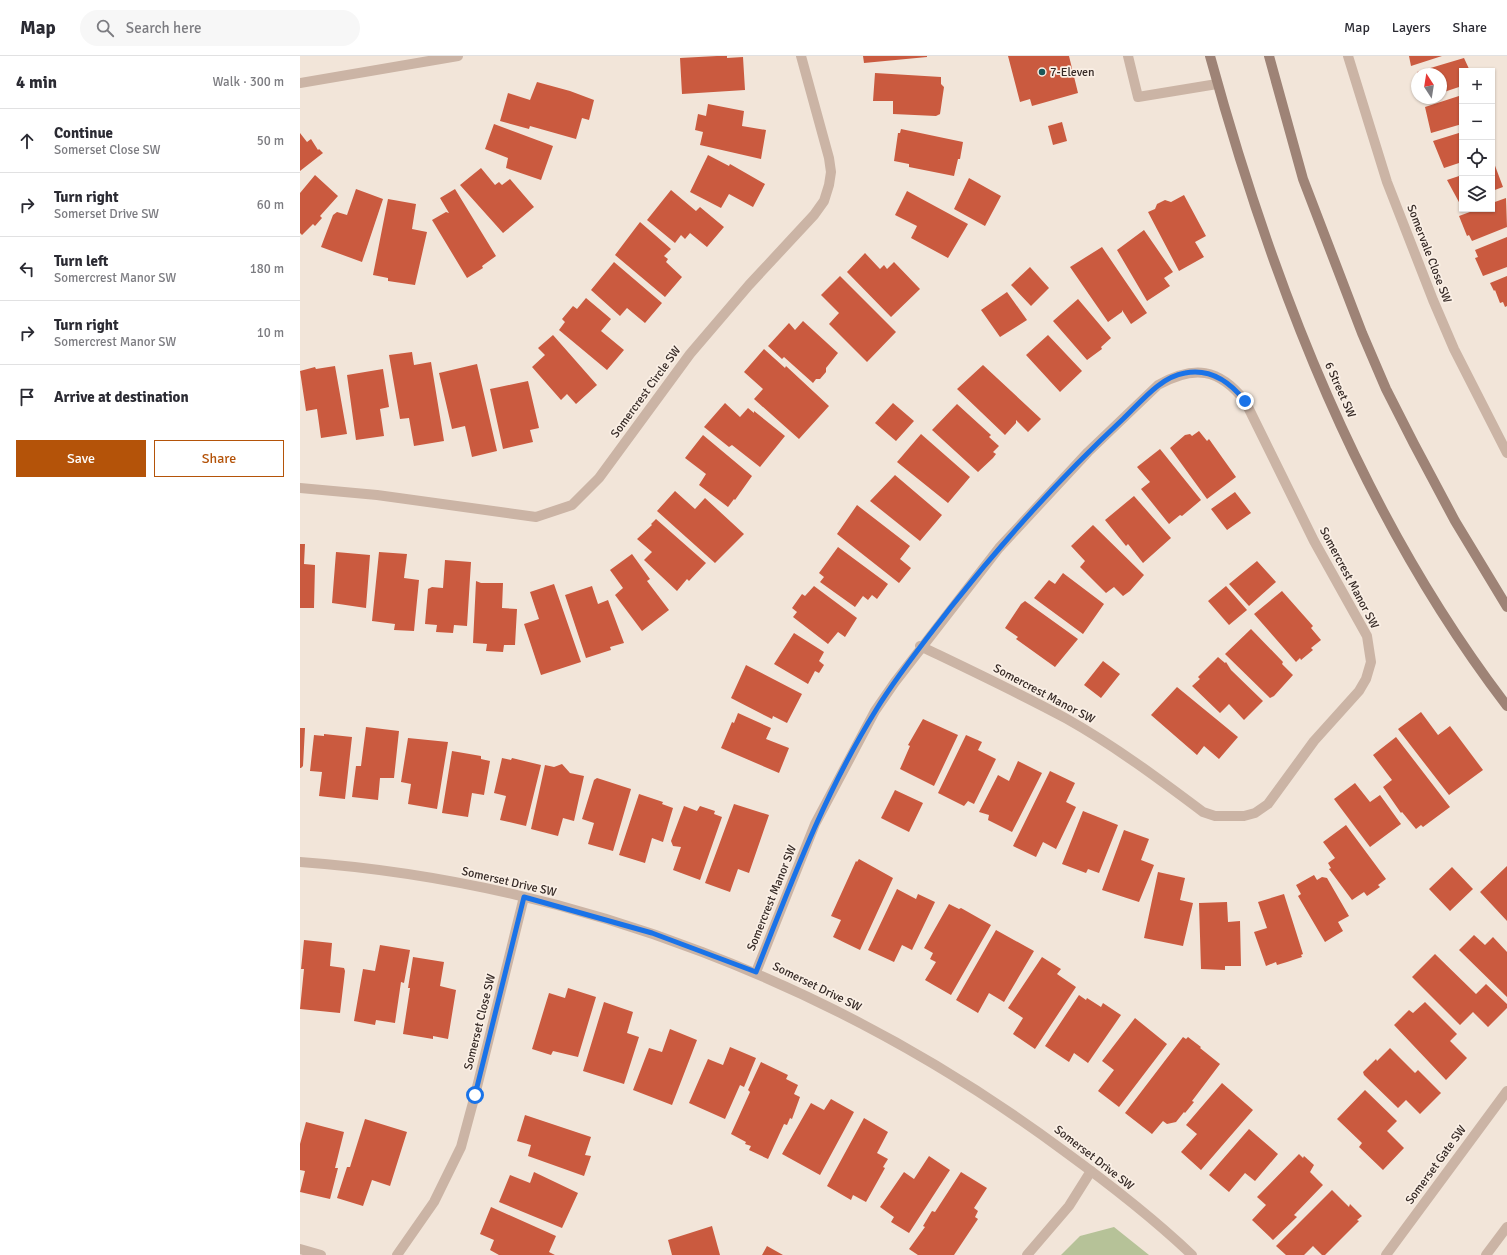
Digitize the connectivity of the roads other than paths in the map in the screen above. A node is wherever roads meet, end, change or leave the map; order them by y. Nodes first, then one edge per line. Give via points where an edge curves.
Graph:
1 (458, 56) edge
2 (801, 56) edge
3 (1128, 56) edge
4 (1210, 56) edge
5 (1269, 56) edge
6 (1348, 56) edge
7 (300, 83) edge
8 (1217, 84) junction
9 (1507, 453) edge
10 (300, 488) edge
11 (1507, 607) edge
12 (920, 646) junction
13 (1507, 706) edge
14 (300, 862) edge
15 (524, 897) junction
16 (756, 972) junction
17 (1507, 1091) edge
18 (1091, 1171) junction
19 (1507, 1227) edge
20 (300, 1249) edge
21 (321, 1255) edge
22 (397, 1255) edge
23 (1027, 1255) edge
24 (1192, 1255) edge
25 (1386, 1255) edge
26 (1486, 1255) edge

1 - 7 street
2 - 10 street, Somercrest Circle SW via 830,158 831,172 824,201 690,354 598,478 572,505 536,517 377,495
3 - 8 street via 1138,97
4 - 8 main road, 6 Street SW
5 - 11 main road via 1303,179 1386,389 1455,520
6 - 9 street, Somervale Close SW via 1387,182 1433,300 1454,349
8 - 13 main road, 6 Street SW via 1274,265 1340,423 1402,546 1480,671
12 - 12 street, Somercrest Manor SW via 998,548 1088,452 1158,385 1185,373 1201,373 1220,377 1234,386 1245,401 1314,542 1367,636 1371,662 1359,691 1314,741 1268,804 1255,813 1230,817 1202,812 1127,756 1068,720
12 - 16 street, Somercrest Manor SW via 875,711 815,824
14 - 15 street, Somerset Drive SW via 387,871
15 - 16 street, Somerset Drive SW via 652,933
15 - 22 street, Somerset Close SW via 461,1147 434,1202
16 - 18 street, Somerset Drive SW via 840,1011 951,1073 1023,1120
17 - 25 street, Somerset Gate SW
18 - 23 street via 1068,1206
18 - 24 street, Somerset Drive SW via 1169,1233
19 - 26 street
20 - 21 street

